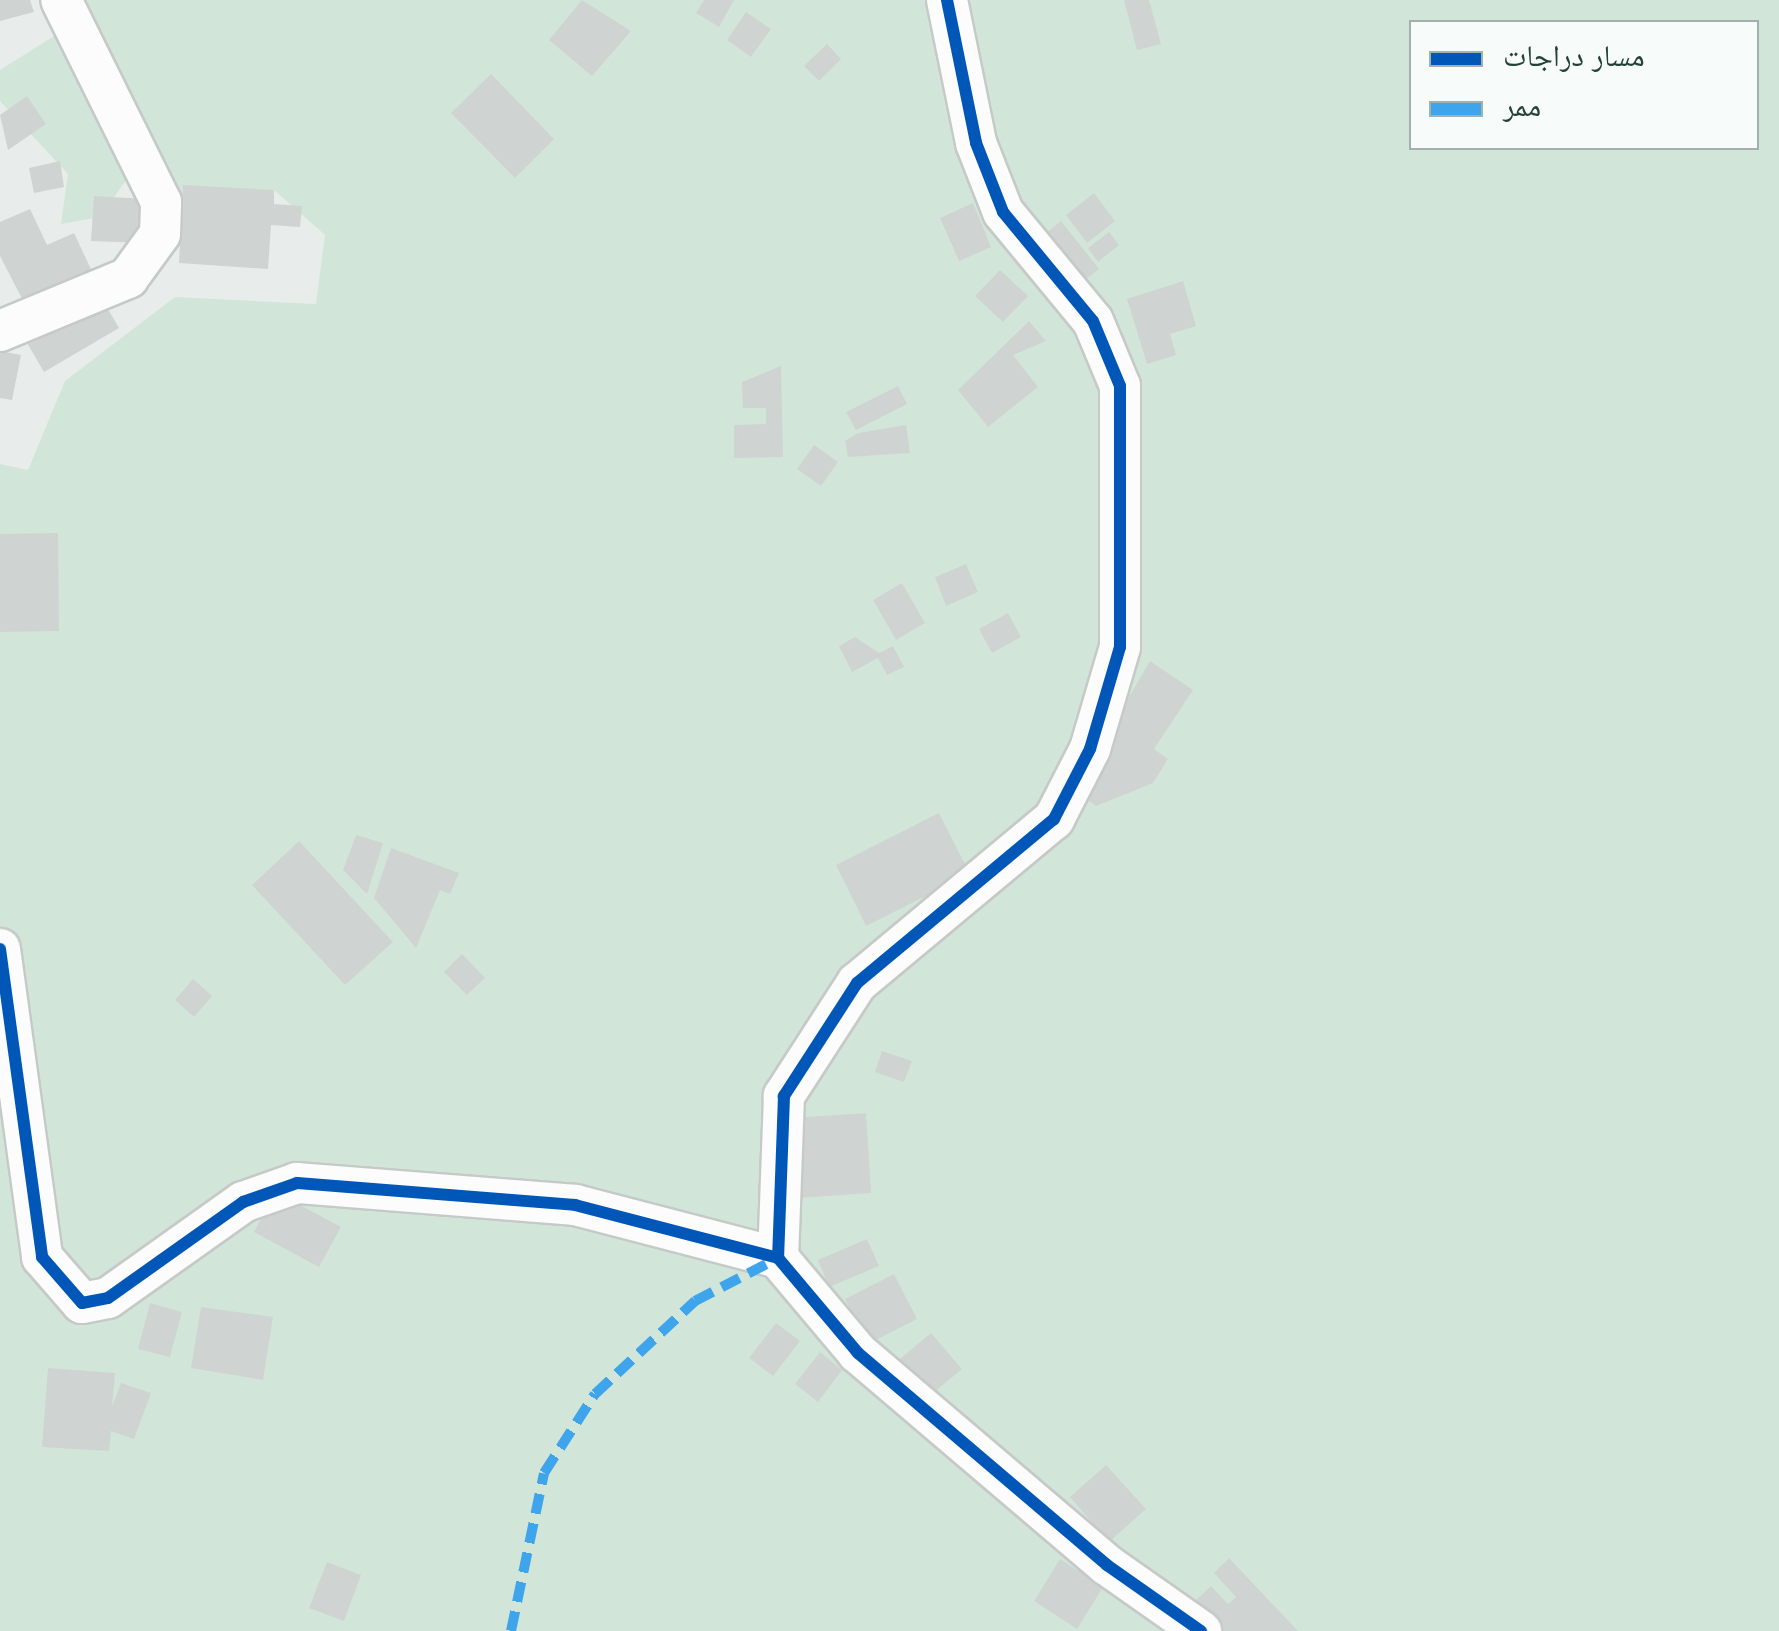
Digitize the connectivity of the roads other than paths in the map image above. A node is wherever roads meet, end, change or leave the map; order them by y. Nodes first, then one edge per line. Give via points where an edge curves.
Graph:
1 (61, 0) edge
2 (947, 0) edge
3 (0, 331) edge
4 (0, 949) edge
5 (778, 1258) junction
6 (1201, 1631) edge

1 - 3 street via 160,202 160,234 128,278
2 - 5 street via 976,143 1003,212 1092,322 1120,386 1120,647 1090,749 1054,818 857,983 784,1096
4 - 5 street via 42,1256 82,1303 108,1298 242,1202 298,1183 575,1206
5 - 6 street via 858,1353 1107,1566

